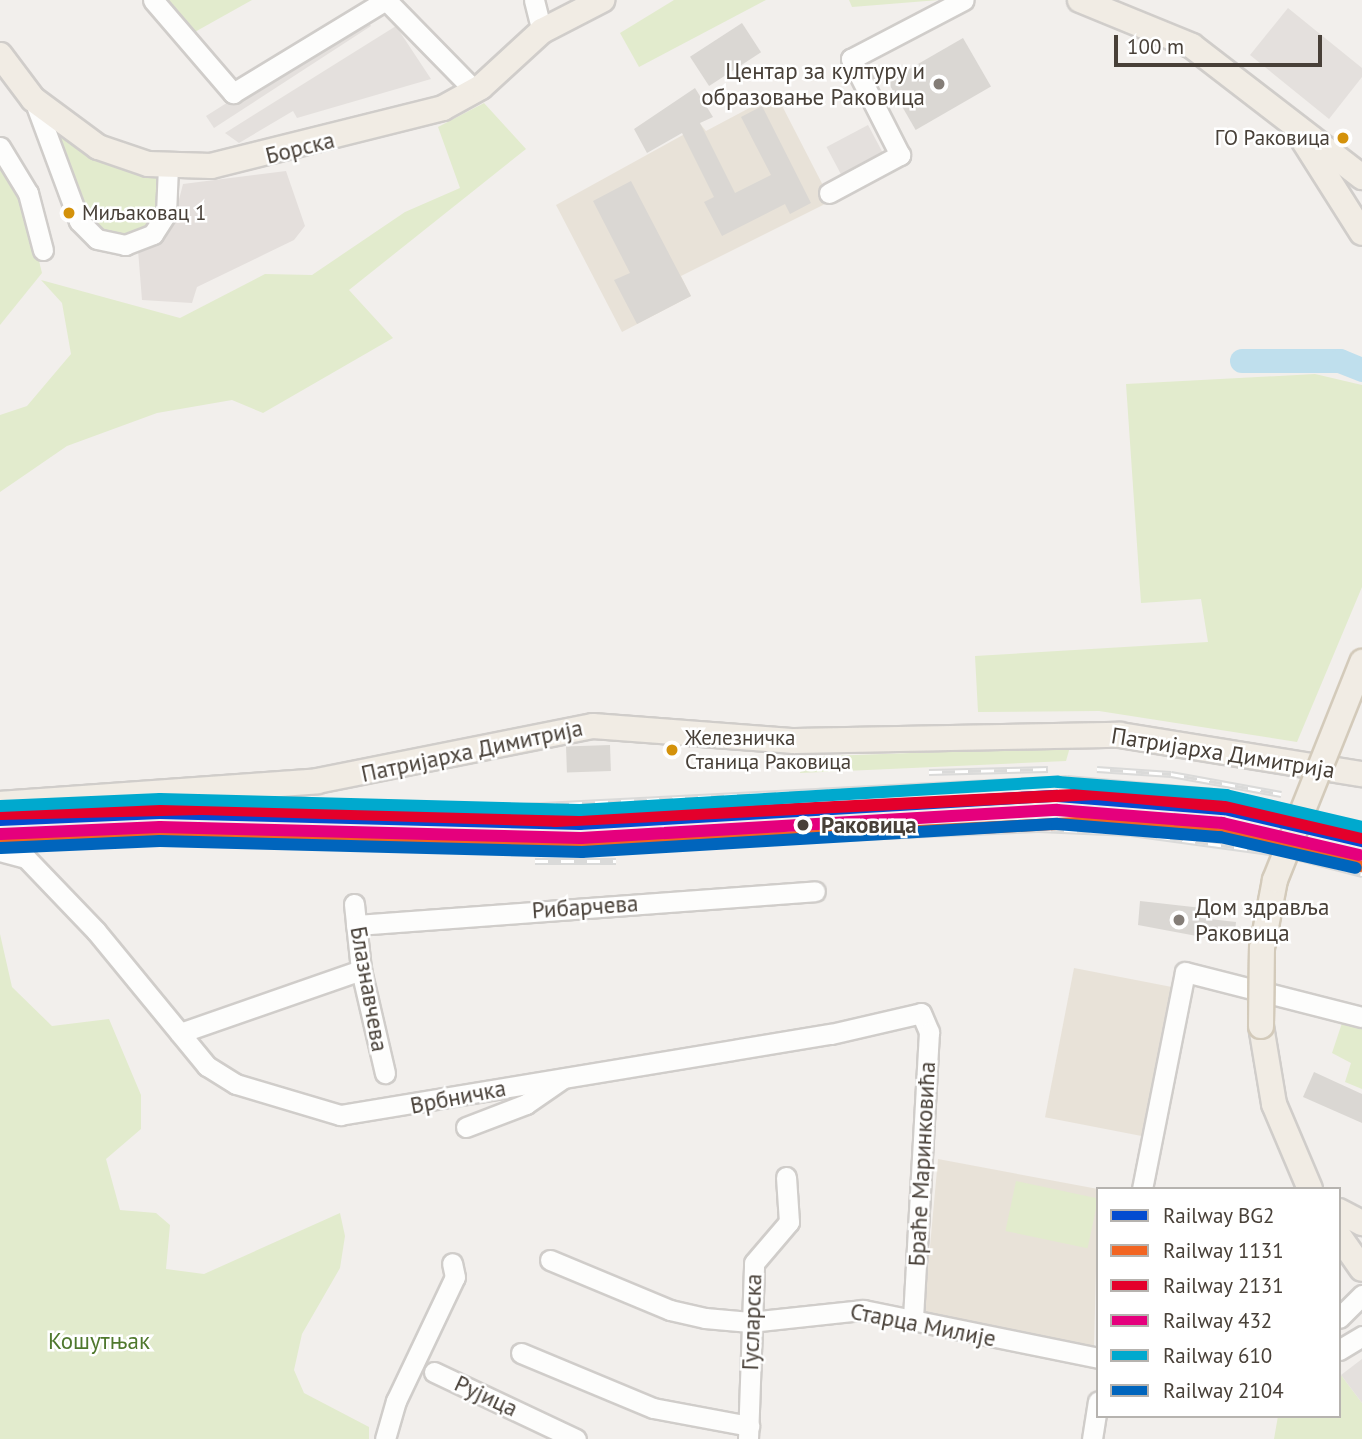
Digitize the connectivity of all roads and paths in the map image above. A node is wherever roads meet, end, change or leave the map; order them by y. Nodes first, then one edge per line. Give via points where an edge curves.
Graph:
1 (153, 0) edge
2 (386, 0) edge
3 (534, 0) edge
4 (602, 0) edge
5 (964, 0) edge
6 (1080, 0) edge
7 (542, 31) junction
8 (0, 55) edge
9 (475, 91) junction
10 (33, 99) junction
11 (1275, 105) junction
12 (0, 147) edge
13 (168, 167) junction
14 (1362, 177) edge
15 (829, 193) dead end
16 (1362, 233) edge
17 (43, 250) dead end
18 (1362, 662) edge
19 (1362, 774) edge
20 (0, 804) edge
21 (0, 851) edge
22 (815, 891) dead end
23 (354, 904) dead end
24 (356, 925) junction
25 (361, 970) junction
26 (921, 1013) joint
27 (1362, 1017) edge
28 (180, 1033) junction
29 (385, 1073) dead end
30 (565, 1076) junction
31 (466, 1127) dead end
32 (786, 1177) dead end
33 (1143, 1187) edge
34 (1309, 1187) edge
35 (1341, 1212) edge
36 (1362, 1223) edge
37 (1341, 1239) edge
38 (550, 1260) dead end
39 (1362, 1269) edge
40 (453, 1270) dead end
41 (1362, 1295) edge
42 (1341, 1316) edge
43 (913, 1319) junction
44 (750, 1322) junction
45 (1362, 1336) edge
46 (1341, 1349) edge
47 (521, 1353) dead end
48 (1096, 1358) edge
49 (434, 1372) dead end
50 (1096, 1414) edge
51 (749, 1433) edge
52 (385, 1439) edge
53 (576, 1439) edge
54 (1092, 1439) edge

1 - 2 street via 233,93
2 - 9 street
3 - 7 street
4 - 7 main road, Борска
5 - 15 street via 851,59 900,155
6 - 11 main road via 1176,37
7 - 9 main road, Борска
8 - 10 main road, Борска
9 - 13 main road, Борска via 443,108 275,155
10 - 13 main road, Борска via 98,147
10 - 13 street via 79,221 97,239 125,245 153,234 166,214
11 - 14 main road
11 - 16 main road via 1327,172
12 - 17 street via 28,193
18 - 34 main road, bridge via 1275,880 1262,947 1261,1026 1280,1125
19 - 20 main road, Патријарха Димитрија via 1120,735 794,741 593,726 317,781
21 - 28 street, Врбничка via 26,858
22 - 24 street, Рибарчева
23 - 24 street, Блазнавчева
24 - 25 street, Блазнавчева
25 - 28 street
25 - 29 street, Блазнавчева
26 - 30 street, Врбничка via 831,1034
26 - 43 street, Браће Маринковића via 929,1032
27 - 33 street via 1185,972
28 - 30 street, Врбничка via 226,1079 340,1115
30 - 31 street via 526,1104
32 - 44 street, Гусларска via 791,1216 754,1263
35 - 36 main road
37 - 39 main road
38 - 44 street, Старца Милије via 670,1311
40 - 52 street via 396,1401
41 - 42 street
43 - 44 street, Старца Милије via 846,1309
43 - 48 street, Старца Милије
44 - 51 street, Гусларска
45 - 46 street
47 - 51 street via 668,1413
49 - 53 street, Рујица
50 - 54 street

